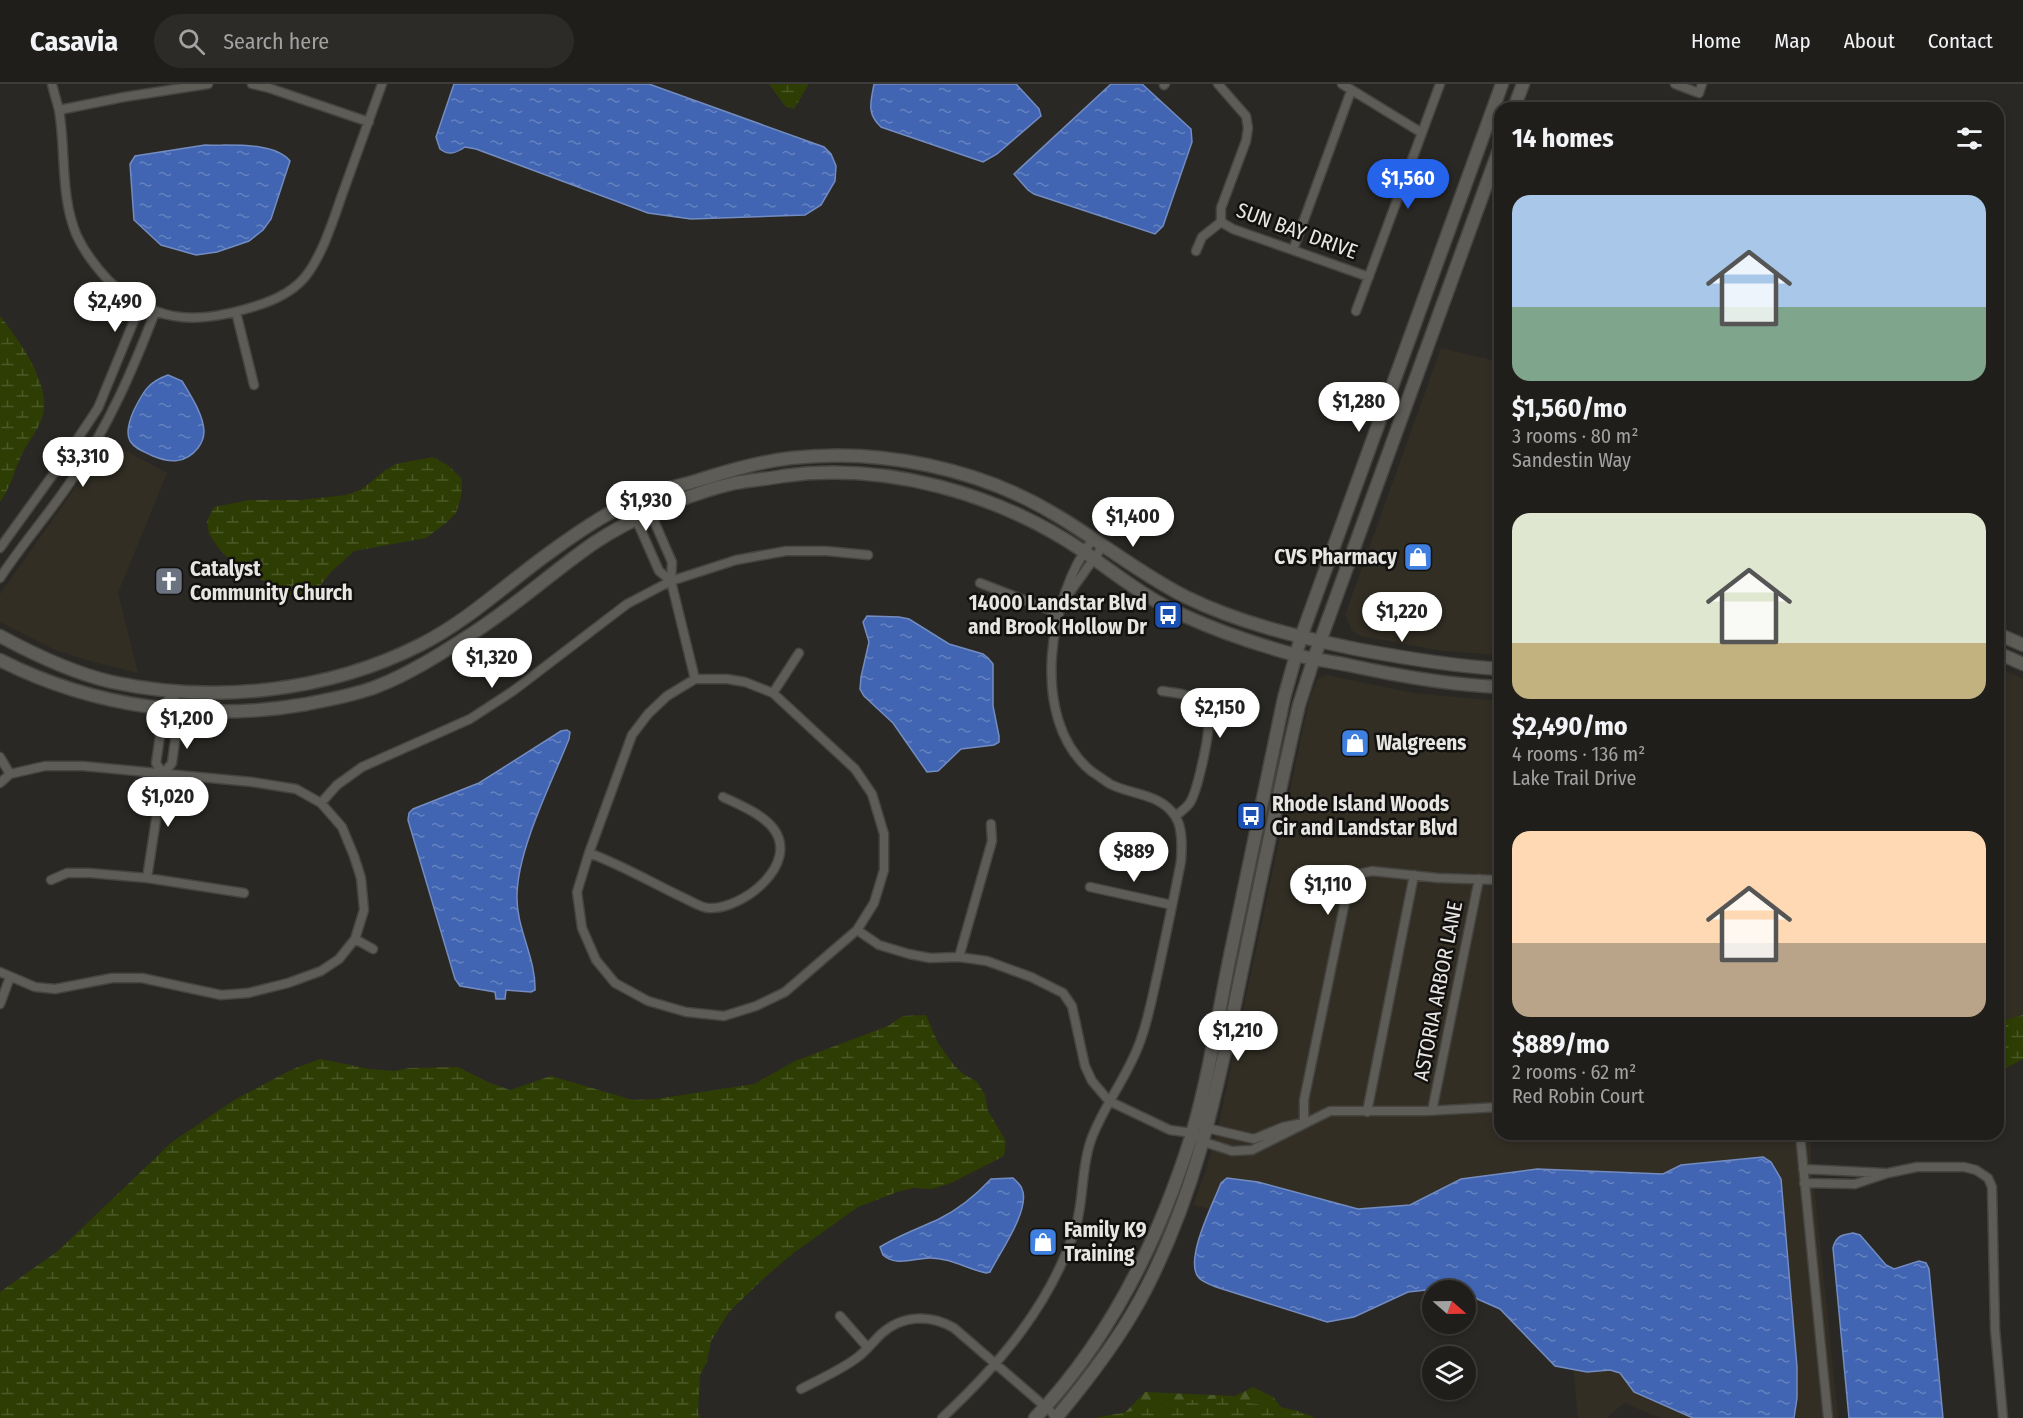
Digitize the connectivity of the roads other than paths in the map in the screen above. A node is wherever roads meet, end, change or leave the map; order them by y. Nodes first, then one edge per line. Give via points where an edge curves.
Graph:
1 (52, 84) edge
2 (208, 84) edge
3 (252, 84) edge
4 (382, 84) edge
5 (1218, 84) edge
6 (1342, 84) edge
7 (1440, 84) edge
8 (1502, 84) edge
9 (1523, 84) edge
10 (1675, 84) edge
11 (1700, 88) edge
12 (1351, 91) junction
13 (1495, 102) edge
14 (1516, 102) edge
15 (1494, 106) edge
16 (59, 111) junction
17 (369, 122) junction
18 (1422, 133) junction
19 (1494, 164) edge
20 (1221, 222) junction
21 (1293, 250) junction
22 (1196, 251) dead end
23 (1369, 277) junction
24 (140, 306) junction
25 (1356, 311) dead end
26 (155, 312) junction
27 (236, 312) junction
28 (1399, 368) junction
29 (114, 370) junction
30 (1418, 374) junction
31 (130, 377) junction
32 (254, 385) dead end
33 (643, 496) junction
34 (629, 503) junction
35 (651, 513) junction
36 (637, 520) junction
37 (1098, 542) junction
38 (0, 548) edge
39 (1083, 552) junction
40 (868, 555) dead end
41 (1094, 560) junction
42 (0, 578) edge
43 (671, 581) junction
44 (980, 583) dead end
45 (1058, 613) junction
46 (0, 636) edge
47 (1300, 637) junction
48 (2004, 637) edge
49 (1320, 641) junction
50 (2023, 645) edge
51 (799, 653) dead end
52 (1295, 655) junction
53 (2004, 656) edge
54 (1314, 658) junction
55 (0, 660) edge
56 (2023, 664) edge
57 (1494, 669) edge
58 (695, 679) junction
59 (1494, 687) edge
60 (172, 691) junction
61 (1162, 692) dead end
62 (773, 693) junction
63 (164, 709) junction
64 (179, 711) junction
65 (0, 757) edge
66 (10, 774) junction
67 (163, 774) junction
68 (0, 783) edge
69 (723, 797) dead end
70 (321, 803) junction
71 (1176, 816) junction
72 (991, 824) dead end
73 (589, 853) junction
74 (1414, 875) junction
75 (147, 878) junction
76 (1479, 879) junction
77 (51, 880) dead end
78 (1494, 880) edge
79 (1090, 888) dead end
80 (244, 893) dead end
81 (1172, 905) junction
82 (857, 930) junction
83 (355, 939) junction
84 (373, 949) dead end
85 (959, 957) junction
86 (0, 972) edge
87 (10, 977) junction
88 (0, 1004) edge
89 (1109, 1101) junction
90 (1494, 1105) edge
91 (1432, 1111) junction
92 (1367, 1112) junction
93 (1304, 1123) junction
94 (1207, 1128) junction
95 (1192, 1133) junction
96 (1801, 1140) edge
97 (1204, 1142) junction
98 (1803, 1169) junction
99 (1841, 1170) junction
100 (1888, 1173) junction
101 (1804, 1183) junction
102 (1841, 1184) junction
103 (1127, 1290) junction
104 (1140, 1299) junction
105 (840, 1316) dead end
106 (868, 1348) junction
107 (995, 1363) junction
108 (801, 1389) dead end
109 (1046, 1407) junction
110 (1057, 1417) edge
111 (942, 1418) edge
112 (1035, 1418) edge
113 (1828, 1418) edge
114 (2003, 1418) edge

1 - 16 street
2 - 16 street
3 - 17 street
4 - 17 street
5 - 20 street, SUN BAY DRIVE via 1246,116 1248,128 1221,207
6 - 12 street
7 - 18 street
8 - 13 main road
9 - 14 main road
10 - 11 street
12 - 18 street
12 - 21 street
15 - 28 main road
16 - 24 street via 68,204 77,235 92,264
17 - 27 street via 325,242 305,277 278,299
18 - 23 street
19 - 30 main road
20 - 21 street, SUN BAY DRIVE
20 - 22 street via 1202,237
21 - 23 street, SUN BAY DRIVE
23 - 25 street
24 - 26 street
24 - 29 street
26 - 27 street via 204,318
26 - 31 street
27 - 32 street
28 - 30 main road
28 - 47 main road
29 - 31 street
29 - 38 street via 98,408
30 - 49 main road
31 - 42 street via 72,480
33 - 34 main road
33 - 35 street
33 - 37 main road via 733,469 790,458 845,455 911,462 980,480 1027,499
34 - 36 street
34 - 60 main road via 579,532 463,619 421,645 369,666 273,690
35 - 36 main road
35 - 39 main road via 734,484 790,475 845,473 905,479 970,495 1021,515
35 - 43 street via 672,562
36 - 43 street via 659,571
36 - 64 main road via 597,541 472,634 378,686 277,709
37 - 39 street
37 - 41 street
37 - 47 main road via 1186,597 1242,620
39 - 41 main road
39 - 45 street
40 - 43 street via 786,550 736,560
41 - 45 street
41 - 52 main road via 1181,615
43 - 58 street
43 - 70 street via 627,604 470,719 362,767 337,784
44 - 45 street
45 - 71 street via 1052,654 1053,696 1059,724 1072,749 1090,770 1111,784 1158,800
46 - 60 main road via 89,675
47 - 49 main road
47 - 52 main road
48 - 50 main road
49 - 54 main road
49 - 57 main road via 1406,659
51 - 62 street
52 - 54 main road
52 - 95 main road
53 - 56 main road
54 - 59 main road via 1384,673
54 - 94 main road via 1286,761
55 - 63 main road via 69,688
58 - 62 street via 746,682
58 - 73 street via 667,696 633,735
60 - 63 street
60 - 64 street
61 - 71 street via 1194,699 1208,722 1196,788 1190,803
62 - 82 street via 855,769 872,794 884,834 884,870 874,903
63 - 64 main road
63 - 67 street via 156,763
64 - 67 street via 172,763
65 - 66 street
66 - 67 street via 45,766 82,766
66 - 68 street
67 - 70 street via 296,789
67 - 75 street
69 - 73 street via 756,814 773,828 780,843 779,860 772,874 743,900 724,908 706,908
70 - 83 street via 342,827 361,878 364,910
71 - 81 street via 1182,852
72 - 85 street via 992,841
73 - 82 street via 577,892 582,928 596,960 615,983 639,997 686,1012 724,1017 756,1006 785,992
74 - 76 street
74 - 92 street
74 - 93 street via 1372,871 1354,875 1348,887 1304,1100
75 - 77 street via 67,873
75 - 80 street
76 - 78 street
76 - 91 street, ASTORIA ARBOR LANE
79 - 81 street
81 - 89 street via 1148,1019
82 - 85 street via 879,945 909,954
83 - 84 street
83 - 87 street via 339,959 321,971 248,993 221,995 142,978 112,978 55,989 35,987
85 - 89 street via 987,961 1063,993 1072,1006 1085,1066
86 - 87 street
87 - 88 street
89 - 95 street via 1170,1130
89 - 107 street via 1084,1163 1077,1223 1065,1257 1046,1296
90 - 91 street
91 - 92 street
92 - 93 street via 1330,1111
93 - 94 street via 1254,1139
93 - 97 street via 1252,1150 1232,1150
94 - 95 street
94 - 97 main road
95 - 97 street
95 - 103 main road via 1162,1219
96 - 98 street
97 - 104 main road via 1175,1224
98 - 99 street
98 - 101 street
99 - 100 street
99 - 102 street
100 - 102 street via 1855,1184
100 - 114 street via 1917,1167 1964,1167 1988,1178 1992,1187 1995,1329
101 - 102 street
101 - 113 street
103 - 104 street
103 - 109 main road via 1103,1331
104 - 110 main road via 1100,1362
105 - 106 street
106 - 107 street via 898,1322 927,1318 954,1328
106 - 108 street via 851,1362
107 - 109 street
107 - 111 street
109 - 110 street
109 - 112 main road

